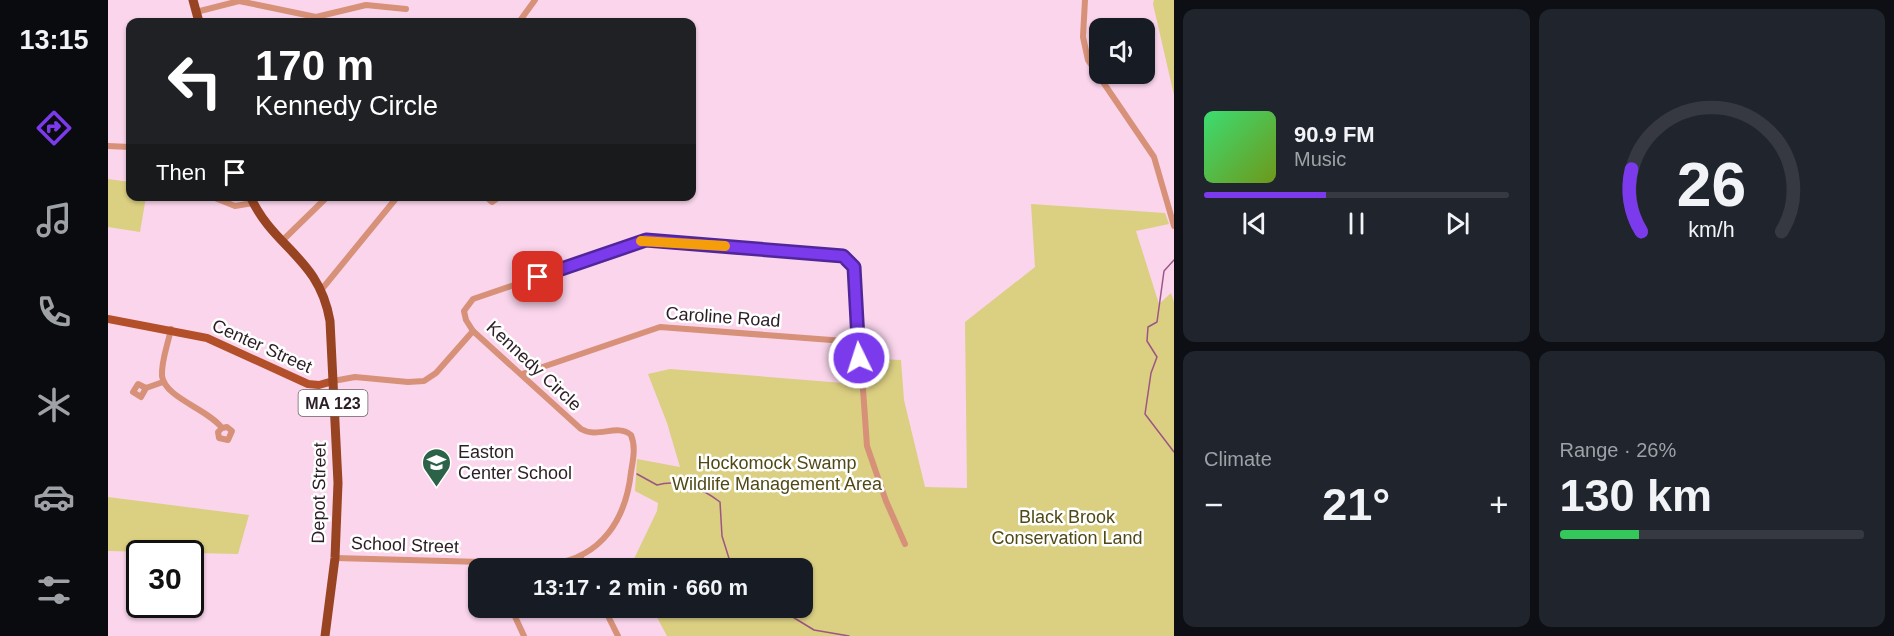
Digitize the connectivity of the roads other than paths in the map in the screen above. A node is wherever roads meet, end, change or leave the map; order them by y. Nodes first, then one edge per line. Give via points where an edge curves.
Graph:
1 (193, 0) edge
2 (535, 0) edge
3 (1085, 0) edge
4 (406, 9) dead end
5 (196, 12) junction
6 (198, 18) edge
7 (522, 18) edge
8 (108, 146) edge
9 (126, 147) edge
10 (222, 201) edge
11 (249, 201) edge
12 (253, 201) edge
13 (323, 201) edge
14 (394, 201) edge
15 (1174, 226) edge
16 (282, 241) junction
17 (322, 289) junction
18 (108, 319) edge
19 (171, 329) junction
20 (473, 331) junction
21 (858, 342) junction
22 (522, 374) junction
23 (333, 381) junction
24 (164, 382) junction
25 (146, 388) dead end
26 (222, 428) dead end
27 (628, 432) joint
28 (905, 544) dead end
29 (580, 556) joint
30 (334, 558) junction
31 (573, 558) edge
32 (468, 565) edge
33 (516, 618) edge
34 (609, 618) edge
35 (325, 636) edge
36 (524, 636) edge
37 (618, 636) edge

1 - 5 highway
2 - 7 street
3 - 15 street via 1083,37 1088,60 1154,157
4 - 5 street via 366,5 316,16 239,2
5 - 6 highway
8 - 9 street
10 - 11 street via 235,206
12 - 16 highway, Depot Street / MA 123
13 - 16 street
14 - 17 street
16 - 17 highway, Depot Street / MA 123
17 - 23 highway, Depot Street / MA 123 via 330,321
18 - 19 main road, Center Street
19 - 23 main road, Center Street via 214,340 304,383 319,385
19 - 24 street via 162,369
20 - 21 street, Kennedy Circle via 464,314 473,299 651,240 846,258 854,267
20 - 22 street, Kennedy Circle
20 - 23 street via 424,381 355,376
21 - 22 street, Caroline Road via 660,327
21 - 28 street, Kennedy Circle via 867,446
22 - 27 street, Kennedy Circle via 584,431
23 - 30 highway, Depot Street / MA 123 via 338,483
24 - 25 street
24 - 26 street via 170,390 213,417
27 - 29 street, School Street via 634,447 624,510 605,538
29 - 31 street, School Street
30 - 32 street, School Street
30 - 35 highway, Depot Street / MA 123
33 - 36 street
34 - 37 street

